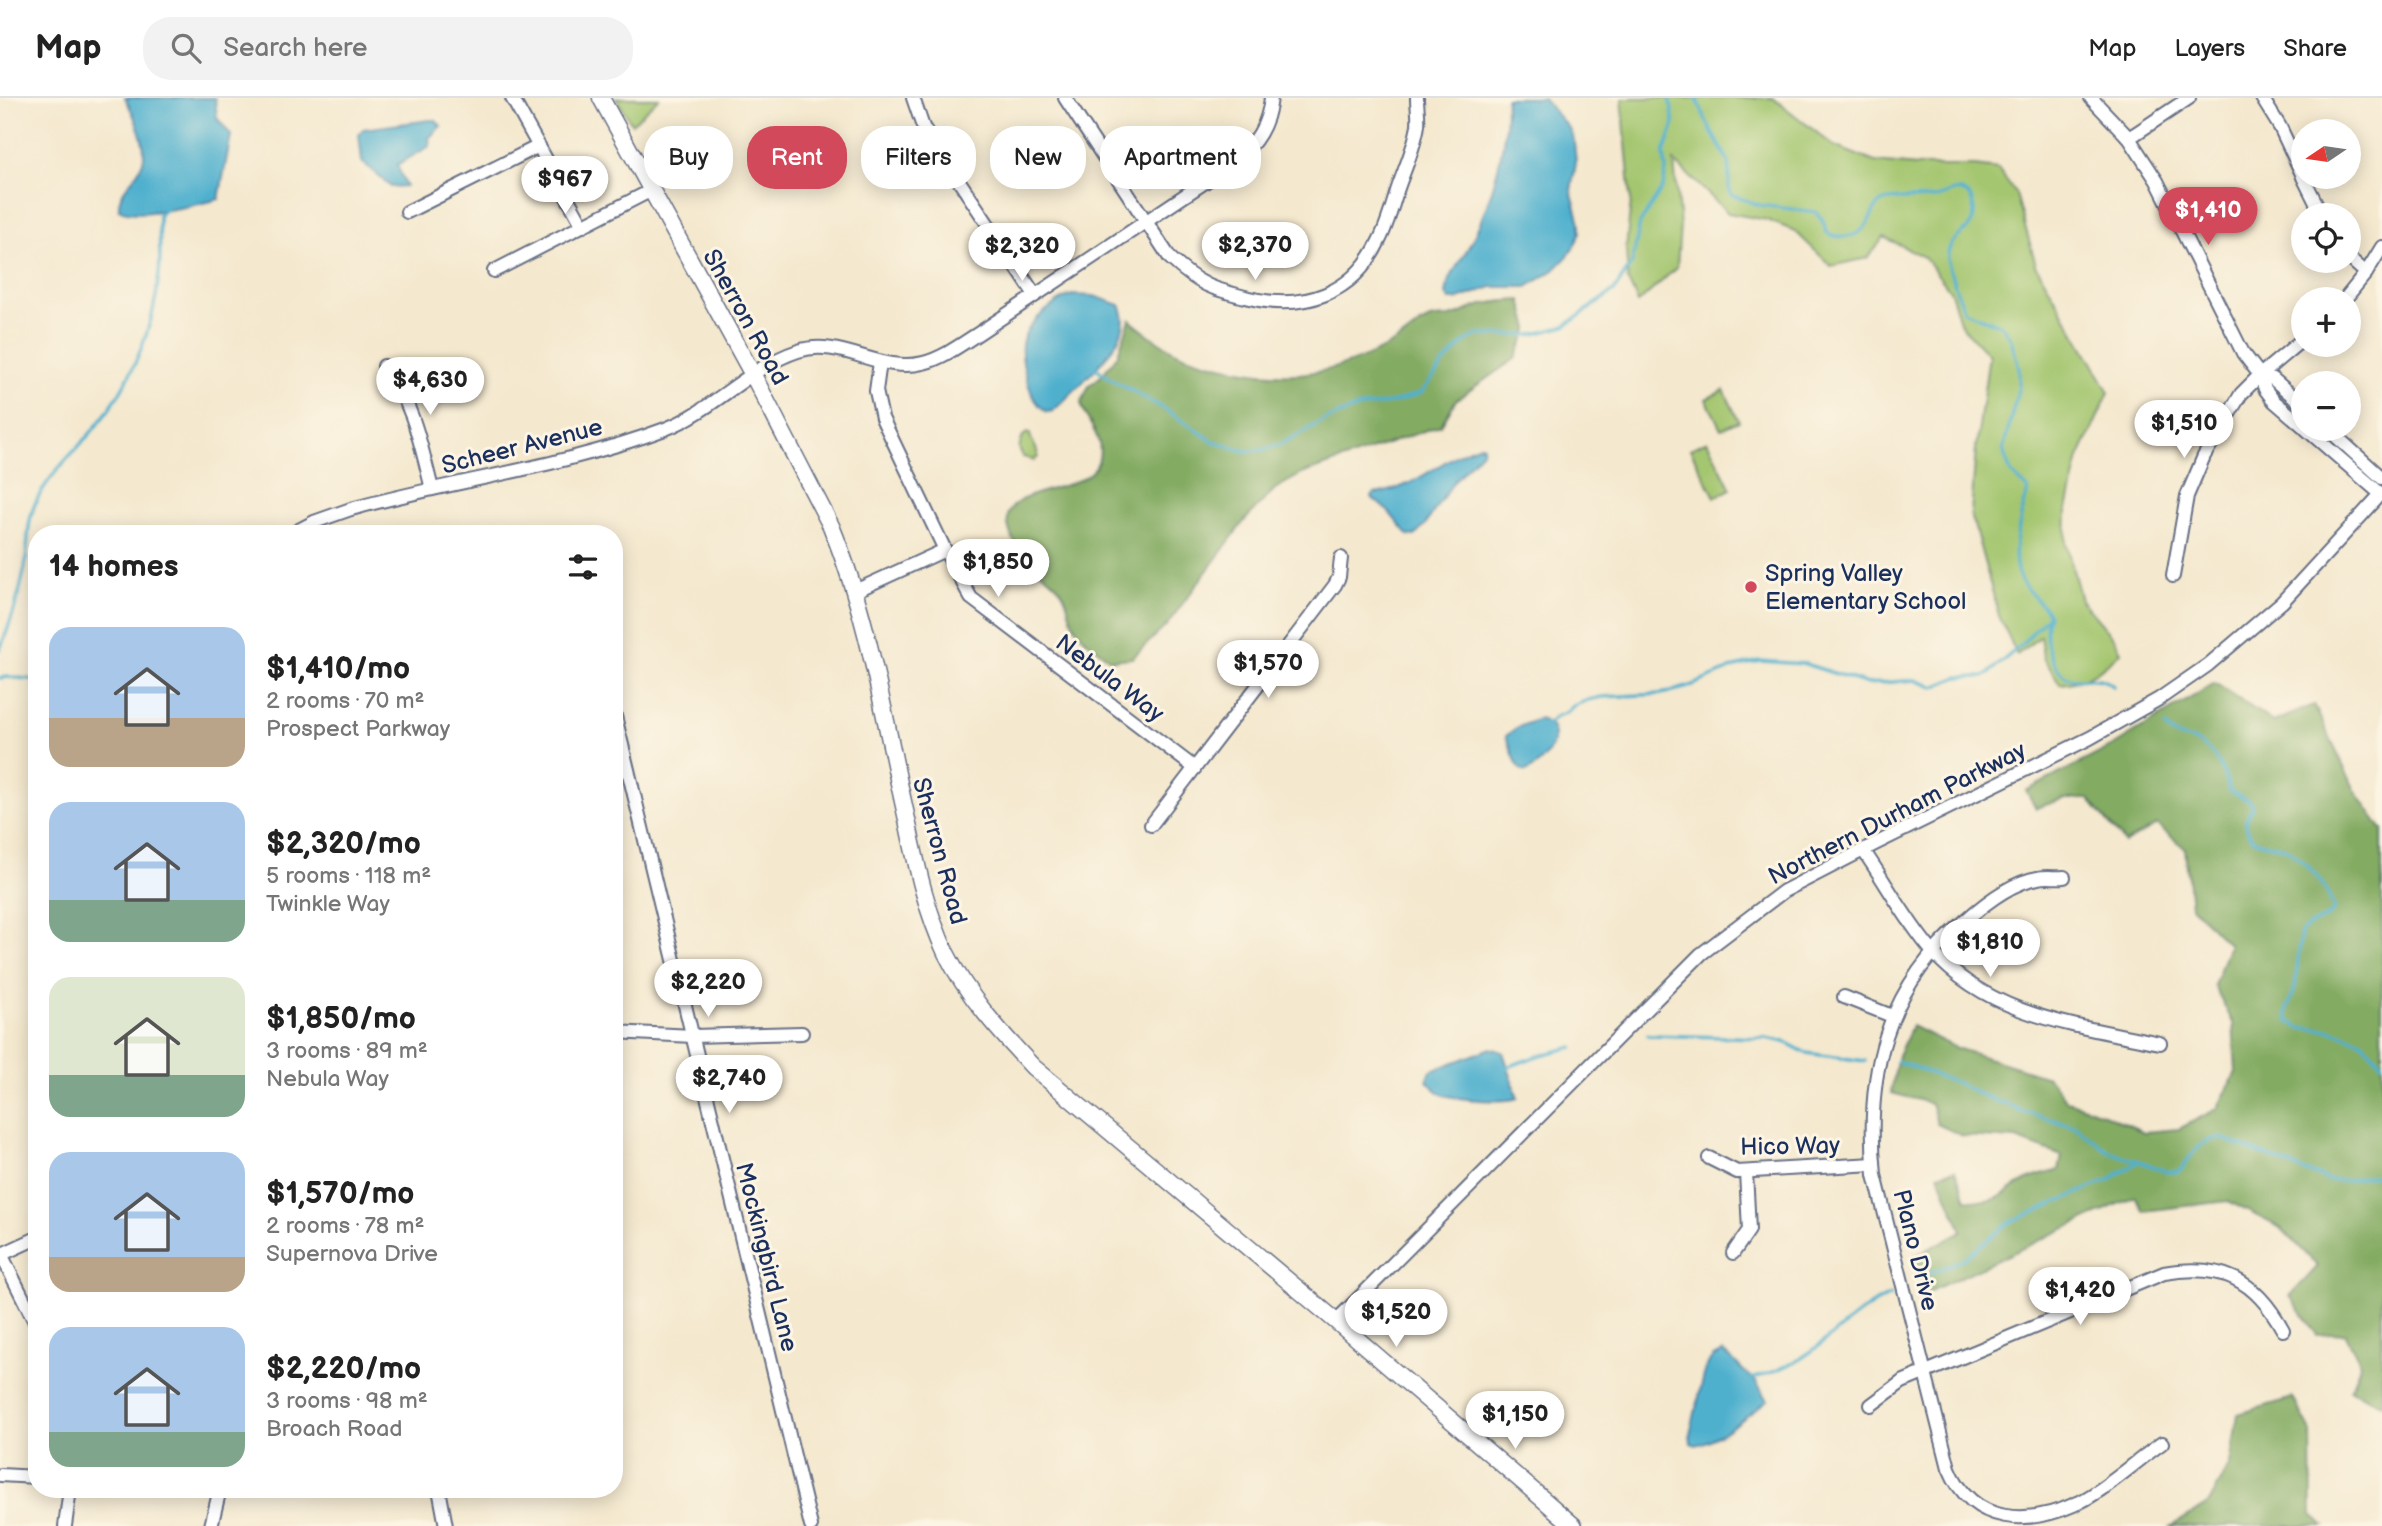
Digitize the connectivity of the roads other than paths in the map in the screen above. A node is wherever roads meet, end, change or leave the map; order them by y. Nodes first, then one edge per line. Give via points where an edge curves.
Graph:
1 (512, 98) edge
2 (601, 98) edge
3 (913, 98) edge
4 (1065, 98) edge
5 (1271, 98) edge
6 (1417, 98) edge
7 (2091, 98) edge
8 (2189, 98) edge
9 (2262, 98) edge
10 (2129, 138) junction
11 (539, 146) junction
12 (2291, 150) edge
13 (652, 190) junction
14 (407, 212) dead end
15 (1146, 222) junction
16 (583, 226) junction
17 (2382, 247) edge
18 (2361, 269) edge
19 (494, 271) dead end
20 (2366, 273) junction
21 (2355, 287) edge
22 (1035, 295) junction
23 (2291, 349) edge
24 (880, 362) junction
25 (384, 366) dead end
26 (752, 375) junction
27 (2260, 375) junction
28 (2291, 395) edge
29 (2291, 415) edge
30 (2321, 441) edge
31 (2341, 441) edge
32 (2382, 478) edge
33 (432, 489) junction
34 (2382, 494) edge
35 (308, 525) edge
36 (945, 550) junction
37 (1341, 558) dead end
38 (2172, 576) dead end
39 (855, 591) junction
40 (623, 749) edge
41 (1195, 768) junction
42 (1152, 825) dead end
43 (1863, 850) junction
44 (2064, 877) dead end
45 (1932, 951) junction
46 (1844, 997) dead end
47 (1892, 1017) junction
48 (623, 1031) edge
49 (802, 1033) dead end
50 (693, 1035) junction
51 (2160, 1043) dead end
52 (1709, 1158) dead end
53 (1874, 1164) junction
54 (1746, 1172) junction
55 (28, 1242) edge
56 (1733, 1253) dead end
57 (1, 1254) edge
58 (28, 1308) edge
59 (1336, 1321) junction
60 (2283, 1331) dead end
61 (1925, 1373) junction
62 (1871, 1405) dead end
63 (2162, 1443) dead end
64 (0, 1475) edge
65 (28, 1477) edge
66 (69, 1498) edge
67 (218, 1498) edge
68 (441, 1498) edge
69 (65, 1526) edge
70 (211, 1526) edge
71 (446, 1526) edge
72 (811, 1526) edge
73 (1574, 1526) edge

1 - 11 street
2 - 13 main road, Sherron Road
3 - 22 street via 923,127
4 - 15 street
5 - 15 street, Scheer Avenue via 1263,130 1236,162
6 - 15 street via 1418,126 1379,242 1365,263 1331,292 1306,302 1286,303 1212,289 1170,258
7 - 10 street
8 - 10 street
9 - 12 street
10 - 27 street via 2157,181 2244,353
11 - 14 street
11 - 16 street
13 - 16 street
13 - 26 main road, Sherron Road
15 - 22 street, Scheer Avenue
16 - 19 street
17 - 20 street
18 - 20 street
20 - 21 street
22 - 24 street, Scheer Avenue via 940,356 904,365
23 - 27 street
24 - 26 street, Scheer Avenue via 837,349 810,348
24 - 36 street, Nebula Way via 876,391 882,418
25 - 33 street via 408,402
26 - 33 street, Scheer Avenue via 667,428 580,455
26 - 39 main road, Sherron Road via 831,526
27 - 28 street via 2273,379
27 - 29 street via 2274,401
27 - 38 street via 2241,394 2194,476
30 - 34 street
31 - 32 street
33 - 35 street, Scheer Avenue
34 - 43 street, Northern Durham Parkway via 2282,602 2169,692 2090,738
36 - 39 street
36 - 41 street, Nebula Way via 979,605
37 - 41 street via 1335,585
39 - 59 main road, Sherron Road via 918,872 934,926 961,979 989,1020 1033,1067
40 - 50 street, Mockingbird Lane
41 - 42 street
43 - 45 street
43 - 59 street, Northern Durham Parkway via 1784,891 1701,954
44 - 45 street, Plano Drive via 2037,878 2018,885 1974,913
45 - 47 street, Plano Drive
45 - 51 street via 1969,985 2010,1007
46 - 47 street
47 - 53 street, Plano Drive via 1874,1082
48 - 50 street
49 - 50 street
50 - 72 street, Mockingbird Lane
52 - 54 street, Hico Way
53 - 54 street, Hico Way
53 - 61 street, Plano Drive
54 - 56 street via 1749,1230
55 - 57 street
57 - 58 street
59 - 73 main road, Sherron Road
60 - 61 street via 2258,1294 2244,1284 2212,1271 2181,1270 2154,1277
61 - 62 street via 1891,1389
61 - 63 street, Plano Drive via 1953,1478 1973,1503 2005,1517 2039,1515 2081,1501
64 - 65 street
66 - 69 street
67 - 70 street
68 - 71 street

